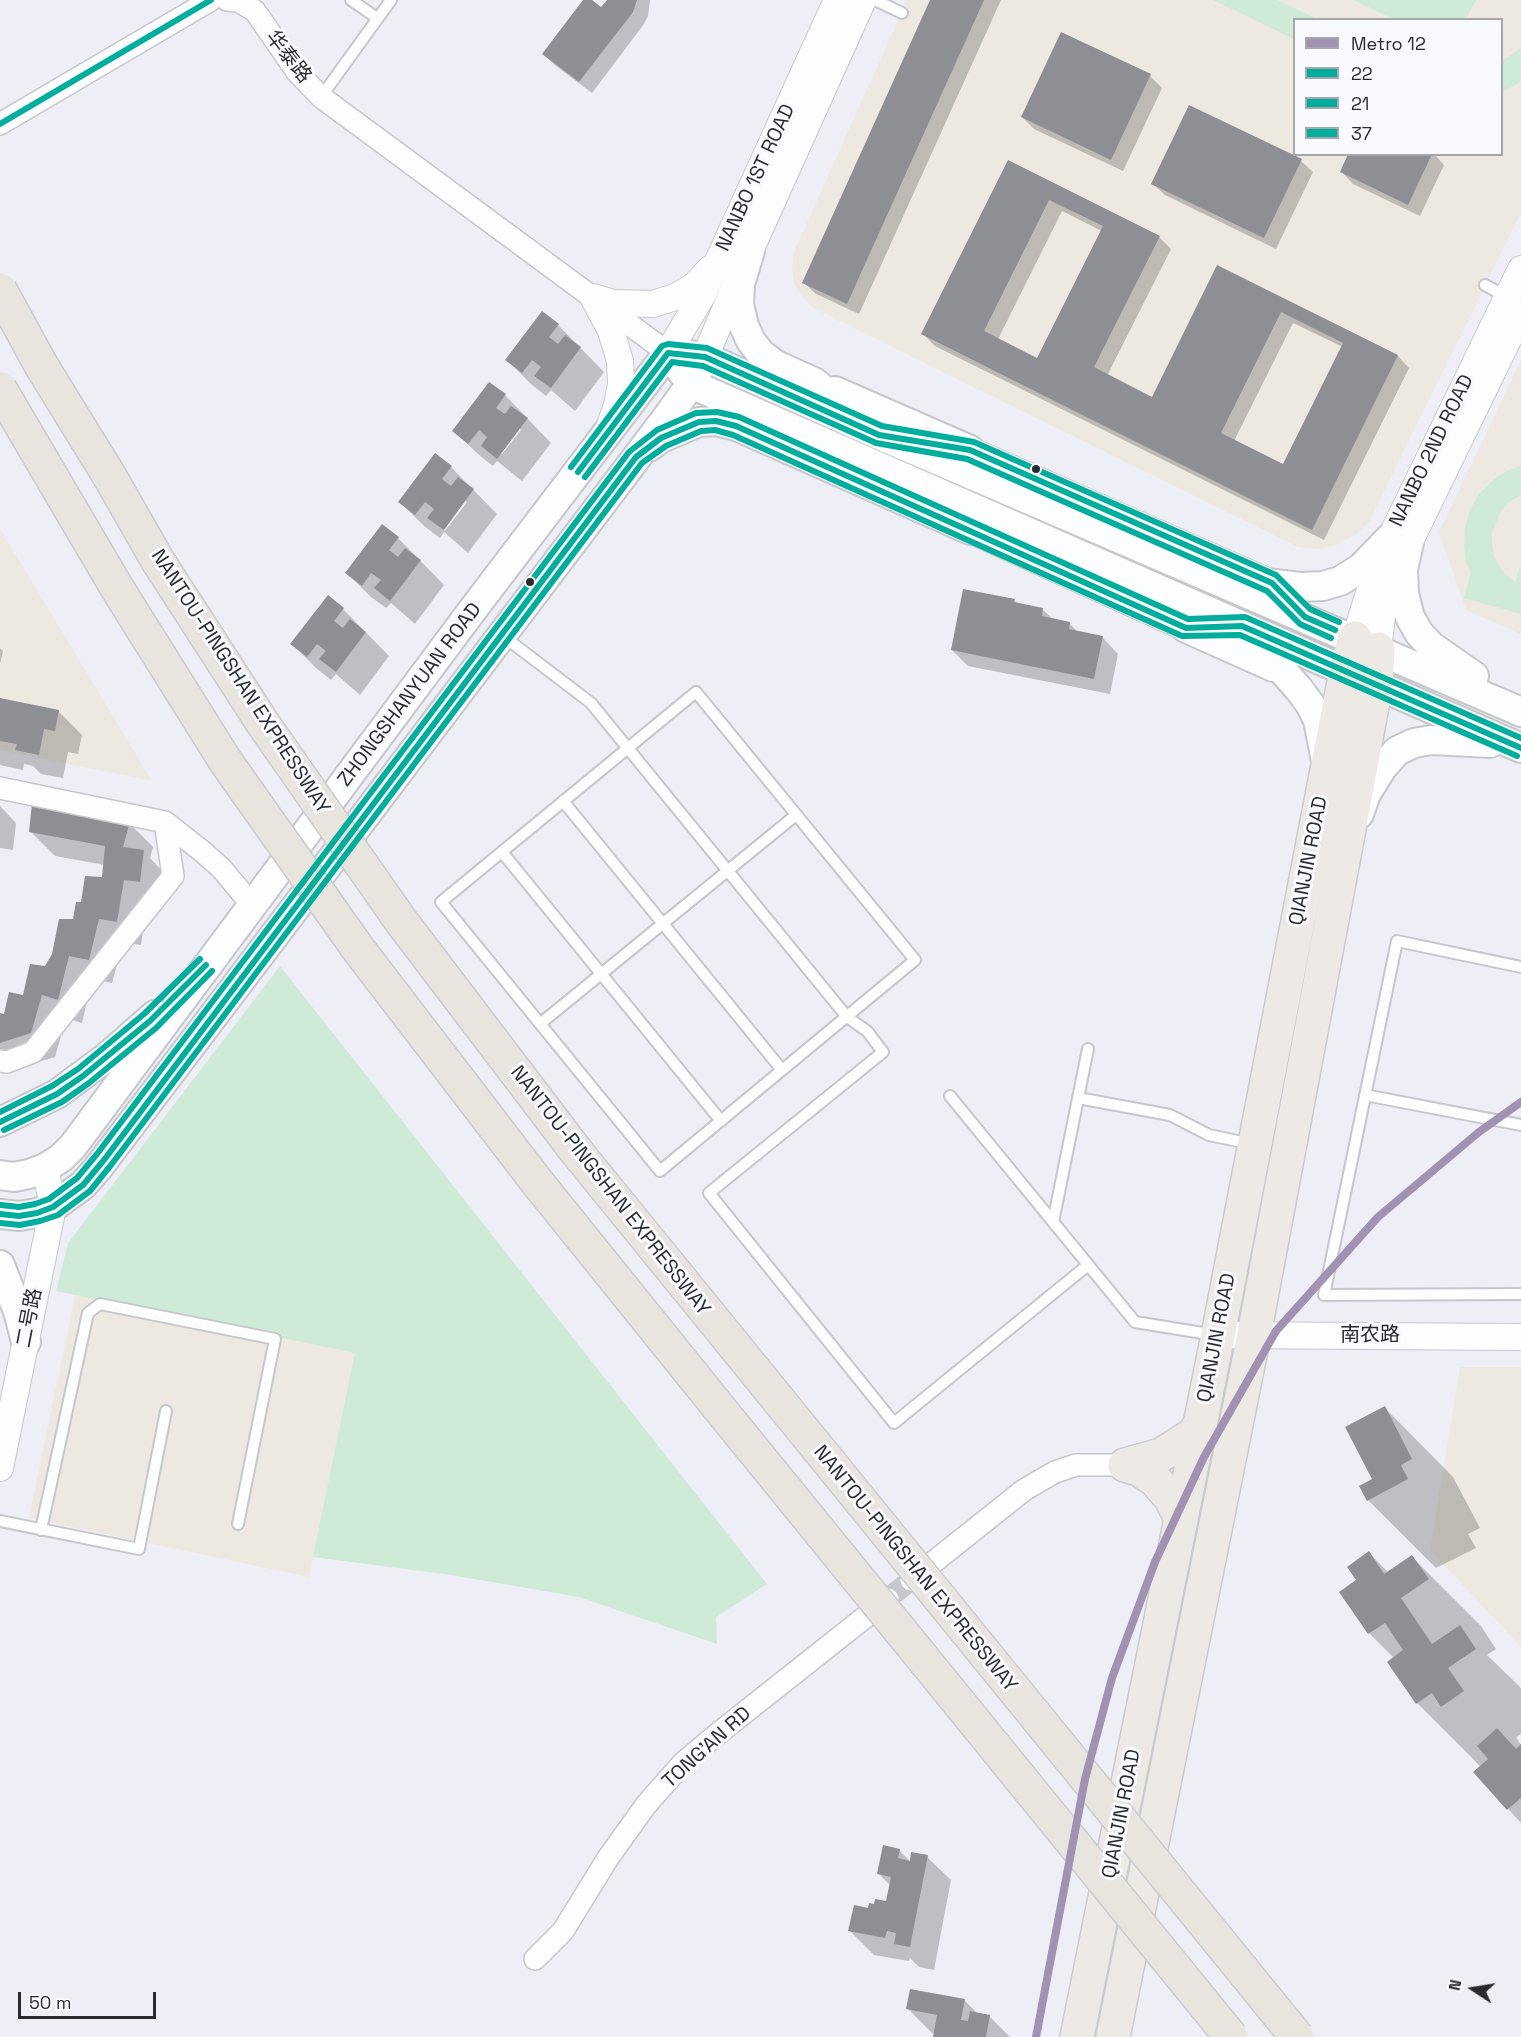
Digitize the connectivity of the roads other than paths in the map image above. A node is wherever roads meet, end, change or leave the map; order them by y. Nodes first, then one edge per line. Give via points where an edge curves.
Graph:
1 (211, 0) edge
2 (227, 0) edge
3 (351, 0) edge
4 (390, 0) edge
5 (837, 0) edge
6 (863, 0) edge
7 (875, 0) edge
8 (902, 13) dead end
9 (377, 18) junction
10 (321, 97) junction
11 (0, 124) edge
12 (737, 249) junction
13 (1521, 269) edge
14 (0, 290) edge
15 (593, 297) junction
16 (1509, 300) edge
17 (668, 352) junction
18 (705, 357) junction
19 (814, 382) junction
20 (692, 384) junction
21 (0, 389) edge
22 (736, 426) junction
23 (879, 435) junction
24 (606, 436) junction
25 (970, 450) junction
26 (636, 457) junction
27 (840, 472) junction
28 (907, 479) junction
29 (970, 530) junction
30 (1400, 540) junction
31 (1213, 578) junction
32 (1272, 583) junction
33 (1305, 617) junction
34 (1242, 626) junction
35 (1186, 628) junction
36 (502, 635) junction
37 (1366, 644) junction
38 (1346, 672) junction
39 (1288, 676) junction
40 (1376, 686) junction
41 (1521, 710) edge
42 (628, 748) junction
43 (1521, 749) edge
44 (1327, 768) junction
45 (0, 788) edge
46 (563, 801) junction
47 (796, 815) junction
48 (165, 822) junction
49 (502, 852) junction
50 (1344, 859) junction
51 (728, 871) junction
52 (253, 906) junction
53 (663, 924) junction
54 (216, 954) junction
55 (1521, 967) edge
56 (601, 974) junction
57 (847, 1017) junction
58 (540, 1023) junction
59 (1088, 1049) dead end
60 (0, 1060) edge
61 (782, 1070) junction
62 (1365, 1095) junction
63 (950, 1096) dead end
64 (1078, 1098) junction
65 (721, 1121) junction
66 (0, 1122) edge
67 (1521, 1125) edge
68 (1255, 1145) junction
69 (45, 1168) junction
70 (0, 1175) edge
71 (53, 1207) junction
72 (0, 1214) edge
73 (1053, 1222) junction
74 (0, 1265) edge
75 (1088, 1265) junction
76 (1521, 1294) edge
77 (1218, 1335) junction
78 (1254, 1335) junction
79 (1521, 1337) edge
80 (26, 1342) junction
81 (166, 1411) dead end
82 (1201, 1423) junction
83 (1125, 1465) junction
84 (0, 1467) edge
85 (1181, 1518) junction
86 (0, 1521) edge
87 (238, 1524) dead end
88 (41, 1530) junction
89 (910, 1581) tunnel mouth
90 (891, 1596) tunnel mouth
91 (535, 1959) dead end
92 (1231, 2033) edge
93 (1077, 2037) edge
94 (1113, 2037) edge
95 (1297, 2037) edge

1 - 11 street
2 - 10 street, 华泰路 via 238,1 255,11 297,72
3 - 9 lane
4 - 9 lane
5 - 12 street, NANBO 1ST ROAD
6 - 12 street, NANBO 1ST ROAD
7 - 8 lane
9 - 10 lane
10 - 15 street, 华泰路
12 - 15 street via 675,297 632,304
12 - 17 street, NANBO 1ST ROAD via 703,294
12 - 18 street, NANBO 1ST ROAD
12 - 19 main road via 739,304 751,341 776,365
13 - 16 street, NANBO 2ND ROAD
14 - 95 highway, NANTOU-PINGSHAN EXPRESSWAY, bridge via 165,570 264,725 401,921 576,1151
15 - 17 street, 华泰路
15 - 24 street via 611,331 620,361 621,384
16 - 30 street, NANBO 2ND ROAD
17 - 18 main road
17 - 20 main road
17 - 24 main road, ZHONGSHANYUAN ROAD
18 - 20 main road, ZHONGSHANYUAN ROAD
18 - 23 main road
19 - 23 main road
19 - 25 main road
20 - 22 main road
20 - 26 main road, ZHONGSHANYUAN ROAD
20 - 28 main road
21 - 92 highway, bridge via 117,588 226,762 359,951 551,1200
22 - 26 main road via 716,421 699,423 661,438
22 - 27 main road
23 - 25 street
23 - 31 main road
24 - 52 main road, ZHONGSHANYUAN ROAD
25 - 32 street
26 - 36 main road, ZHONGSHANYUAN ROAD
27 - 28 main road
27 - 29 main road
28 - 29 street
28 - 34 main road
29 - 35 street
30 - 32 main road via 1340,581 1300,587
30 - 37 street, NANBO 2ND ROAD via 1372,583
30 - 41 main road via 1404,594 1419,633 1431,646
31 - 32 main road
31 - 33 main road
32 - 33 street
33 - 37 main road
34 - 35 street
34 - 38 main road
34 - 39 main road
35 - 39 main road
36 - 42 lane via 591,703
36 - 71 main road, ZHONGSHANYUAN ROAD via 98,1168 83,1185
37 - 38 main road, QIANJIN ROAD
37 - 40 main road, QIANJIN ROAD
37 - 41 main road
38 - 40 main road
38 - 44 main road, QIANJIN ROAD
39 - 44 main road via 1318,720
40 - 43 main road
40 - 50 main road, QIANJIN ROAD
42 - 46 lane
42 - 47 lane via 696,692
42 - 51 lane
43 - 50 main road via 1431,740 1397,751 1366,794
44 - 68 main road, QIANJIN ROAD
45 - 48 street
46 - 49 lane
46 - 53 lane
47 - 51 lane
47 - 57 lane via 915,960
48 - 52 street via 215,863
48 - 60 street via 173,876 33,1052 7,1062
49 - 56 lane
49 - 58 lane via 441,902
50 - 78 main road, QIANJIN ROAD
51 - 53 lane
51 - 57 lane
52 - 54 main road, ZHONGSHANYUAN ROAD
53 - 56 lane
53 - 61 lane
54 - 66 main road via 150,1021 83,1076 57,1095
54 - 69 main road, ZHONGSHANYUAN ROAD via 73,1146
55 - 62 lane via 1397,941
56 - 58 lane
56 - 65 lane
57 - 61 lane
57 - 75 lane via 867,1031 883,1052 709,1193 894,1423
58 - 65 lane via 660,1171
59 - 64 lane
61 - 65 lane
62 - 67 lane
62 - 76 lane via 1324,1295
63 - 73 lane
64 - 68 lane via 1170,1115 1209,1135
64 - 73 lane
68 - 77 main road, QIANJIN ROAD
69 - 70 main road, ZHONGSHANYUAN ROAD via 14,1177
69 - 71 street, 二号路
71 - 72 main road, ZHONGSHANYUAN ROAD via 19,1216
71 - 80 street, 二号路
73 - 75 lane
74 - 80 main road
75 - 77 lane via 1135,1322
77 - 78 street, 南农路
77 - 82 main road, QIANJIN ROAD
78 - 79 street, 南农路
78 - 94 main road, QIANJIN ROAD
80 - 84 street, 二号路
81 - 88 lane via 139,1549
82 - 83 main road via 1161,1455
82 - 85 main road, QIANJIN ROAD
83 - 85 main road via 1155,1480
83 - 89 street via 1076,1465 1055,1472 1024,1490
85 - 93 main road, QIANJIN ROAD
86 - 88 lane
87 - 88 lane via 275,1339 100,1304 88,1313
90 - 91 street, TONG'AN RD via 683,1764 646,1805 563,1931

